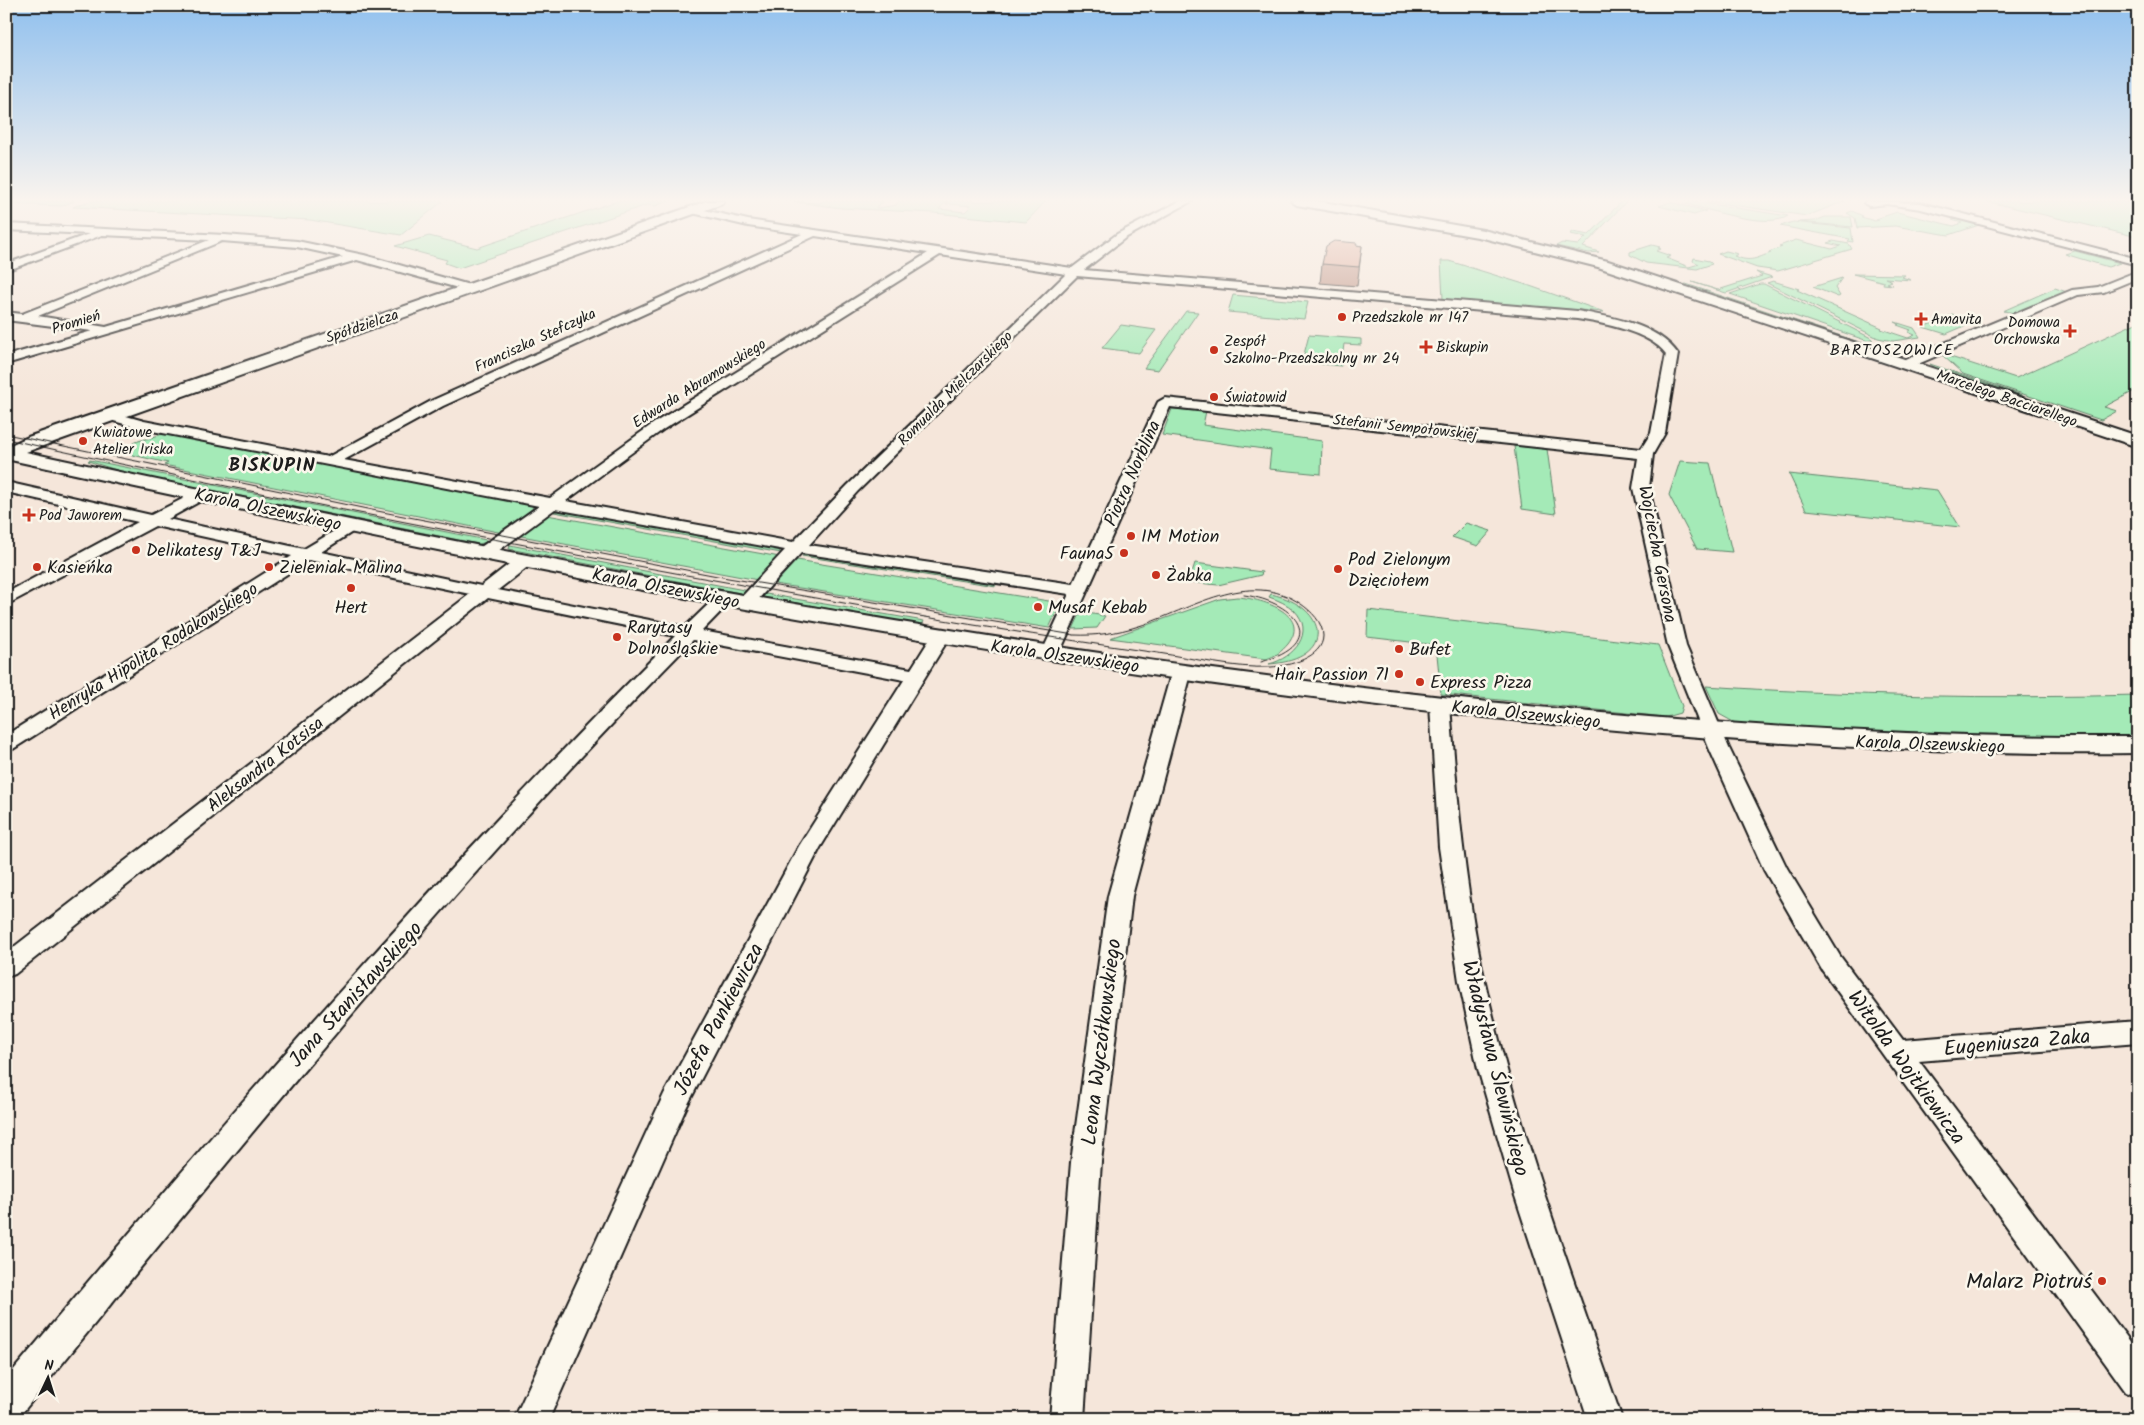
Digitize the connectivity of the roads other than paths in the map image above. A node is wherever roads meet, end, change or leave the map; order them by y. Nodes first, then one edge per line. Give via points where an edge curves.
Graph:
1 (150, 268) edge
2 (320, 268) edge
3 (395, 268) edge
4 (528, 268) edge
5 (737, 268) edge
6 (913, 268) edge
7 (1043, 268) edge
8 (1080, 268) edge
9 (1612, 268) edge
10 (1074, 272) junction
11 (2138, 274) edge
12 (470, 288) junction
13 (6, 316) edge
14 (24, 318) junction
15 (108, 330) junction
16 (6, 360) edge
17 (1906, 364) junction
18 (1165, 402) joint
19 (108, 415) junction
20 (2138, 442) edge
21 (7, 454) edge
22 (1646, 454) junction
23 (330, 462) junction
24 (6, 487) edge
25 (200, 494) junction
26 (551, 503) junction
27 (153, 520) junction
28 (351, 526) junction
29 (798, 547) junction
30 (484, 553) junction
31 (307, 554) junction
32 (524, 561) junction
33 (1079, 590) junction
34 (484, 592) junction
35 (6, 600) edge
36 (734, 601) junction
37 (688, 634) junction
38 (940, 638) junction
39 (1050, 654) junction
40 (1181, 674) junction
41 (916, 676) junction
42 (1440, 705) junction
43 (1712, 732) junction
44 (6, 744) edge
45 (2138, 744) edge
46 (6, 967) edge
47 (2138, 1032) edge
48 (1897, 1052) junction
49 (2138, 1380) edge
50 (6, 1406) edge
51 (532, 1419) edge
52 (1067, 1419) edge
53 (1605, 1419) edge

1 - 14 street
2 - 15 street, Promień
3 - 12 street
4 - 12 street, Spółdzielcza
5 - 23 street, Franciszka Stefczyka via 438,403
6 - 26 street, Edwarda Abramowskiego via 659,426
7 - 10 street, Wojciecha Gersona
8 - 10 street, Romualda Mielczarskiego
9 - 17 street, Marcelego Bacciarellego
10 - 22 street, Wojciecha Gersona via 1553,312 1606,320 1640,332 1667,347 1672,358 1658,433
10 - 29 street, Romualda Mielczarskiego
11 - 17 street via 2100,290 2076,292
12 - 19 street, Spółdzielcza
13 - 14 street
14 - 15 street
15 - 16 street, Promień
17 - 20 street, Marcelego Bacciarellego
18 - 22 street, Stefanii Sempołowskiej
18 - 33 street, Piotra Norblina
19 - 21 street, Spółdzielcza
19 - 23 street via 142,425
21 - 25 street, Karola Olszewskiego
22 - 43 street, Wojciecha Gersona via 1641,488 1668,611 1683,663
23 - 26 street
24 - 27 street, Karola Olszewskiego
25 - 27 street
25 - 28 street, Karola Olszewskiego
26 - 29 street
26 - 30 street, Edwarda Abramowskiego
27 - 31 street, Karola Olszewskiego
27 - 35 street
28 - 30 street, Karola Olszewskiego
28 - 31 street, Henryka Hipolita Rodakowskiego
29 - 33 street
29 - 36 street, Romualda Mielczarskiego
30 - 32 street, Karola Olszewskiego
31 - 34 street, Karola Olszewskiego
31 - 44 street, Henryka Hipolita Rodakowskiego
32 - 34 street, Aleksandra Kotsisa
32 - 36 street, Karola Olszewskiego
33 - 39 street, Piotra Norblina
34 - 37 street, Karola Olszewskiego
34 - 46 street, Aleksandra Kotsisa
36 - 37 street, Jana Stanisławskiego
36 - 38 street, Karola Olszewskiego
37 - 41 street, Karola Olszewskiego
37 - 50 street, Jana Stanisławskiego via 534,794 328,1022
38 - 39 street, Karola Olszewskiego
38 - 41 street, Józefa Pankiewicza
39 - 40 street, Karola Olszewskiego
40 - 42 street, Karola Olszewskiego
40 - 52 street, Leona Wyczółkowskiego via 1120,896 1086,1162
41 - 51 street, Józefa Pankiewicza via 810,846 674,1103
42 - 43 street, Karola Olszewskiego
42 - 53 street, Władysława Ślewińskiego via 1450,847 1472,981 1492,1069 1529,1193
43 - 45 street, Karola Olszewskiego via 1917,745
43 - 48 street, Witolda Wojtkiewicza via 1776,870 1831,963
47 - 48 street, Eugeniusza Zaka
48 - 49 street, Witolda Wojtkiewicza

